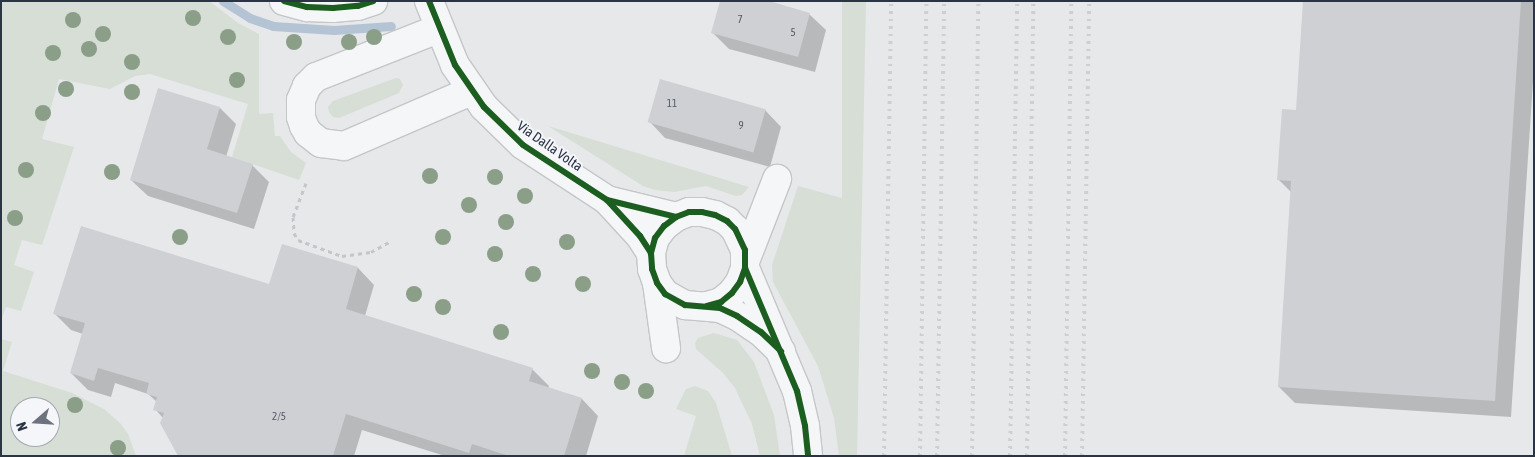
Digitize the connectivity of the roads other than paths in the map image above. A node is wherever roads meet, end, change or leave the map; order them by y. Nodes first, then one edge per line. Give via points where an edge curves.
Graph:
1 (284, 1) edge
2 (373, 1) edge
3 (429, 1) edge
4 (438, 29) junction
5 (471, 91) junction
6 (607, 200) junction
7 (676, 217) junction
8 (727, 221) junction
9 (651, 253) junction
10 (746, 264) junction
11 (657, 283) junction
12 (701, 307) junction
13 (781, 350) junction
14 (808, 456) edge

1 - 2 street via 307,7 333,8
3 - 4 street
4 - 5 street, Via Dalla Volta
4 - 5 street via 316,77 307,86 301,100 304,126 321,143 344,146
5 - 6 street, Via Dalla Volta via 523,145
6 - 7 street, Via Dalla Volta
6 - 9 street, Via Dalla Volta
7 - 8 street, Via Dalla Volta via 702,212
7 - 9 street via 655,238
8 - 10 street via 741,239
8 - 10 street via 747,213 774,187
9 - 11 street, Via Dalla Volta
10 - 12 street via 732,293 720,302
10 - 13 street
11 - 12 street via 676,301
11 - 12 street, Via Dalla Volta via 666,348 682,322
12 - 13 street via 720,308 737,316
13 - 14 street via 802,409

